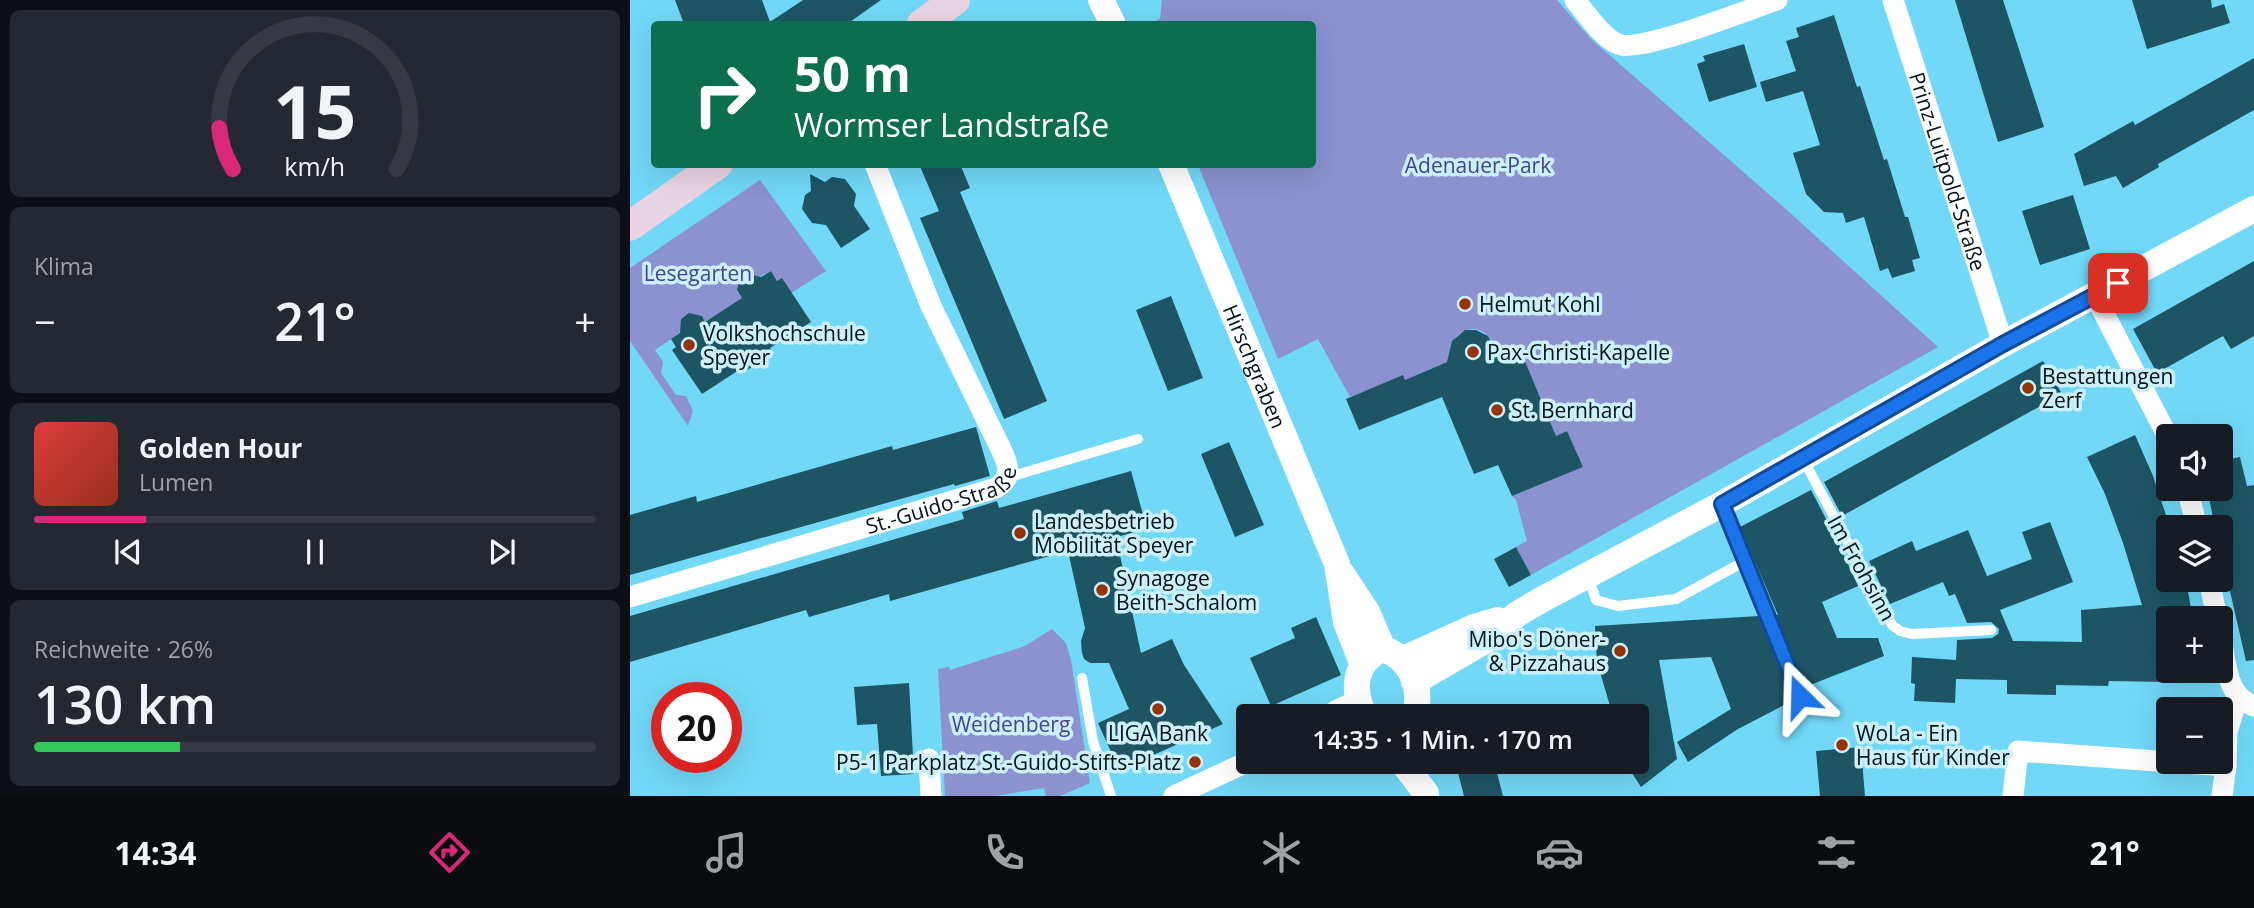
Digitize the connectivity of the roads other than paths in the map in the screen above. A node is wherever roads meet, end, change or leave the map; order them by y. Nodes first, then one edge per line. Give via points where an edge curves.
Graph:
1 (955, 0) edge
2 (1101, 0) edge
3 (1575, 0) edge
4 (1777, 0) edge
5 (1893, 0) edge
6 (926, 21) edge
7 (1112, 21) edge
8 (712, 168) edge
9 (877, 168) edge
10 (1173, 168) edge
11 (2254, 209) edge
12 (630, 226) edge
13 (2095, 296) junction
14 (2003, 344) junction
15 (2161, 424) edge
16 (1138, 439) dead end
17 (1802, 459) junction
18 (1009, 477) junction
19 (1722, 504) junction
20 (1745, 561) junction
21 (1587, 575) junction
22 (630, 597) edge
23 (1991, 630) dead end
24 (1391, 663) junction
25 (1082, 678) dead end
26 (2231, 683) edge
27 (1800, 696) dead end
28 (2246, 701) edge
29 (1361, 704) edge
30 (1416, 704) edge
31 (2233, 722) edge
32 (929, 759) dead end
33 (2156, 760) edge
34 (1236, 767) edge
35 (1410, 774) edge
36 (1423, 774) edge
37 (2225, 774) edge
38 (1424, 795) edge
39 (931, 796) edge
40 (1111, 796) edge
41 (1174, 796) edge
42 (2013, 796) edge
43 (2222, 796) edge

1 - 6 main road
2 - 7 street
3 - 4 street via 1602,32 1620,45 1664,38
5 - 14 street, Prinz-Luitpold-Straße
8 - 12 main road
9 - 18 street, St.-Guido-Straße via 931,306 1001,449
10 - 24 street, Hirschgraben via 1338,567 1367,612
11 - 13 street
13 - 14 street
13 - 15 street
14 - 17 street
16 - 18 lane
17 - 19 street
17 - 23 lane, Im Frohsinn via 1892,625 1912,634
18 - 22 street, St.-Guido-Straße via 996,488
19 - 20 lane
19 - 21 street
20 - 21 lane via 1676,599 1618,606 1596,600
20 - 27 lane
21 - 24 street via 1516,615 1474,627
24 - 29 street via 1358,682
24 - 30 street via 1417,696
25 - 40 lane via 1093,741
26 - 28 street
28 - 31 street
32 - 39 street
33 - 42 street via 2018,751
34 - 41 street
35 - 38 street
36 - 38 street
37 - 43 street

